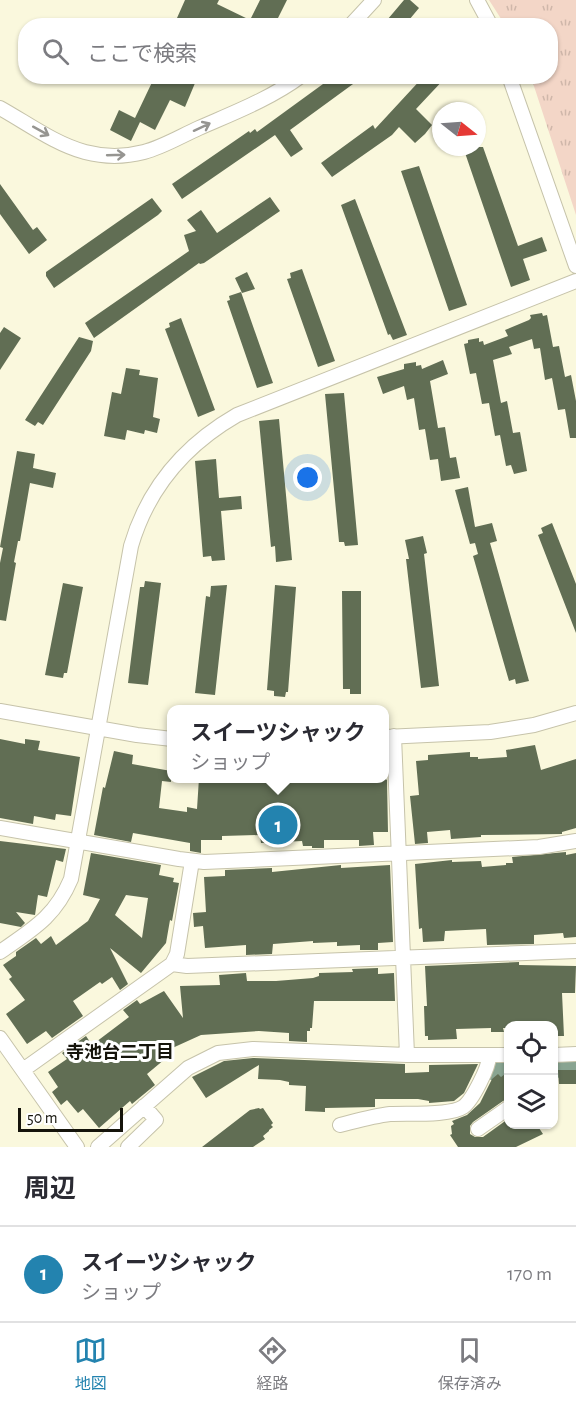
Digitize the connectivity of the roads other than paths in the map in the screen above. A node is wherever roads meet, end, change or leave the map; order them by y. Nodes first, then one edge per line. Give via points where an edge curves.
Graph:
1 (374, 0) edge
2 (477, 0) edge
3 (357, 18) edge
4 (487, 18) edge
5 (289, 84) edge
6 (512, 84) edge
7 (0, 108) edge
8 (576, 266) edge
9 (576, 281) edge
10 (0, 711) edge
11 (576, 713) edge
12 (98, 728) junction
13 (389, 737) edge
14 (167, 738) edge
15 (0, 828) edge
16 (79, 841) junction
17 (576, 841) edge
18 (399, 853) junction
19 (192, 861) junction
20 (576, 951) edge
21 (0, 952) edge
22 (403, 958) junction
23 (172, 964) junction
24 (0, 1038) edge
25 (576, 1054) edge
26 (406, 1055) junction
27 (489, 1055) junction
28 (504, 1055) edge
29 (558, 1055) edge
30 (23, 1070) junction
31 (144, 1106) junction
32 (504, 1111) edge
33 (340, 1125) dead end
34 (478, 1129) dead end
35 (77, 1147) edge
36 (98, 1147) edge
37 (128, 1147) edge

1 - 3 street
2 - 4 street
7 -> 5 street via 84,152 123,155 166,144
6 - 8 street
9 - 12 street via 237,415 185,452 152,494 134,537
10 - 12 street
11 - 13 street via 490,732
12 - 14 street
12 - 16 street
13 - 18 street
15 - 16 street
16 - 19 street
16 - 21 street via 71,879 57,907
17 - 18 street via 539,847
18 - 19 street
18 - 22 street
19 - 23 street via 177,954
20 - 22 street
22 - 23 street
22 - 26 street
23 - 30 street
24 - 30 street
25 - 29 street
26 - 27 street
26 - 31 street via 253,1049 218,1053 188,1068
27 - 28 street
27 - 33 street via 490,1062 462,1108 452,1112 388,1114
30 - 35 street
31 - 36 street
31 - 37 street via 156,1120
32 - 34 street

